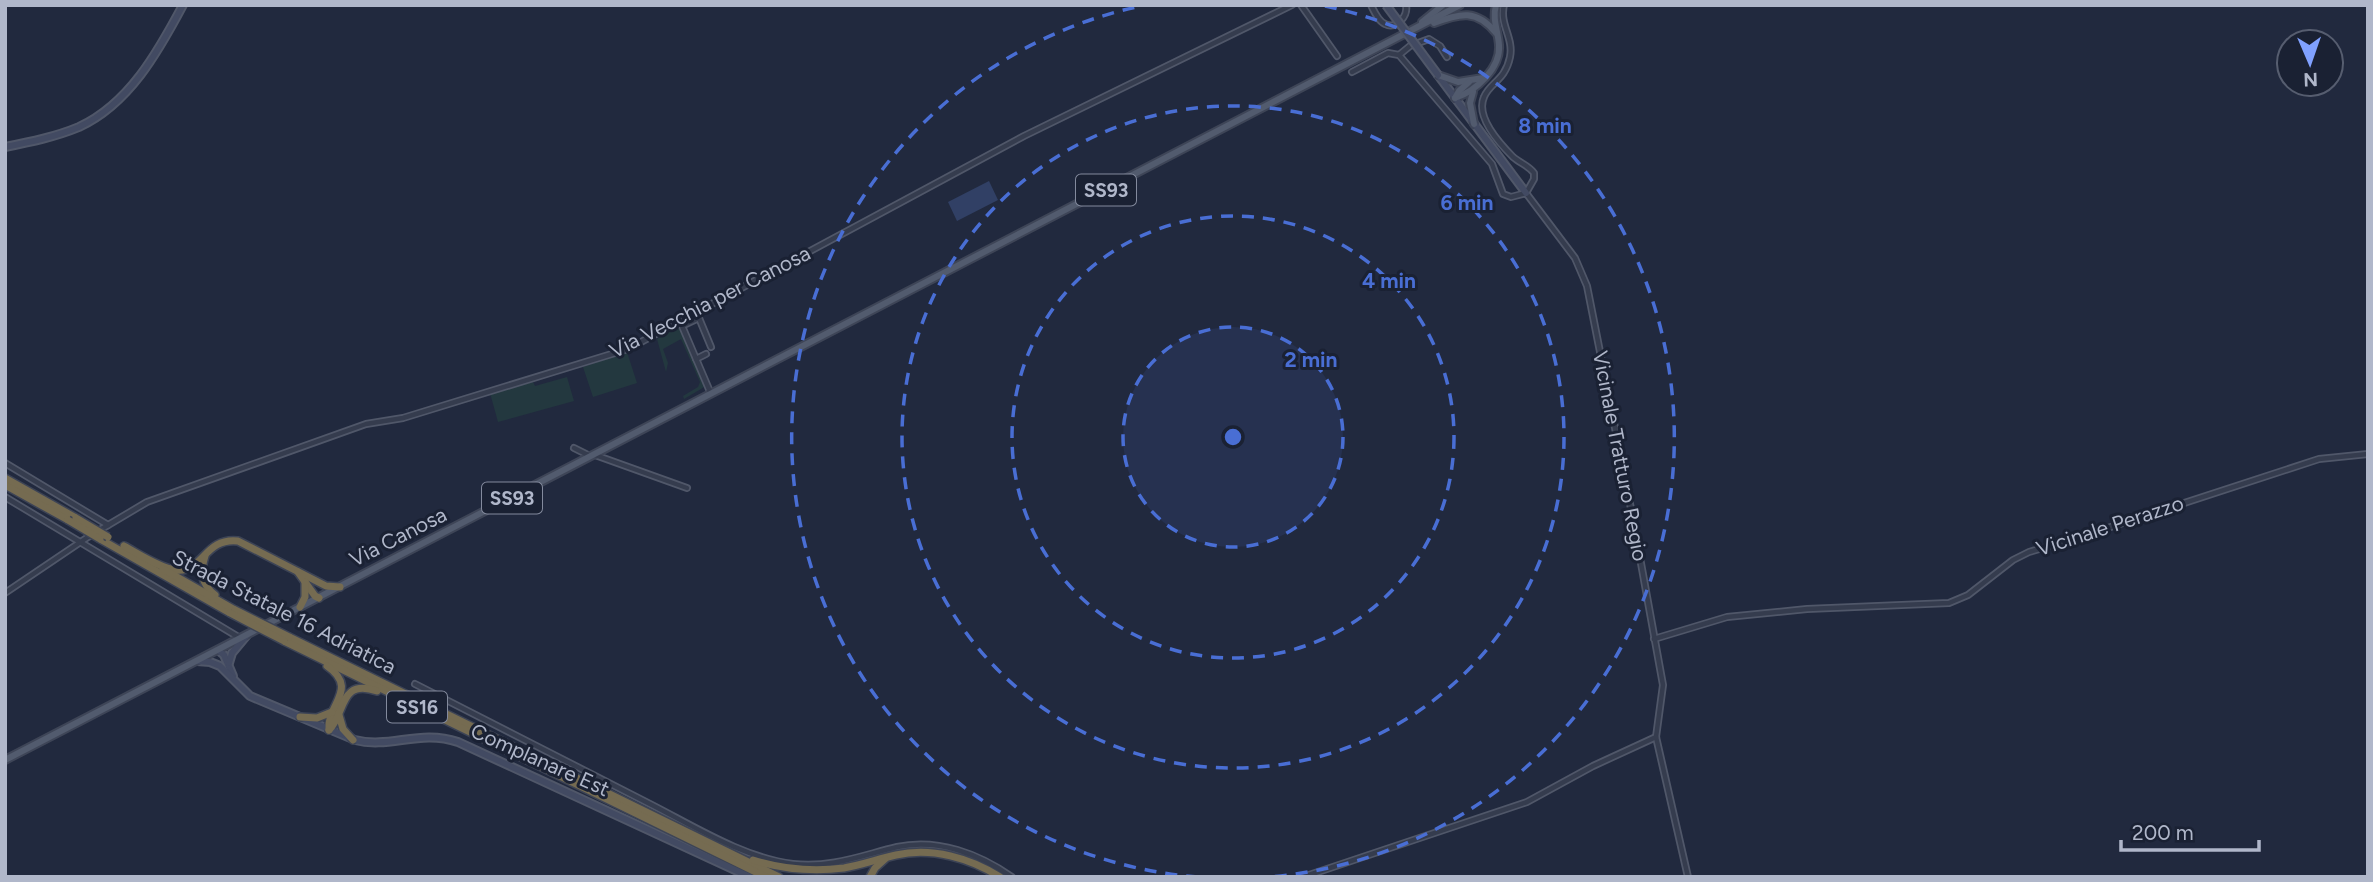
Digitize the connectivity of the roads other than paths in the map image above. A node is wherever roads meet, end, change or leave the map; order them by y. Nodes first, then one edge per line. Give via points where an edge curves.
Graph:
1 (183, 5) edge
2 (1292, 5) edge
3 (1301, 5) edge
4 (1371, 5) edge
5 (1386, 5) edge
6 (1406, 5) edge
7 (1443, 5) edge
8 (1460, 5) edge
9 (1496, 5) edge
10 (1504, 5) edge
11 (1406, 34) junction
12 (1497, 34) junction
13 (1399, 55) junction
14 (1337, 56) dead end
15 (1447, 58) dead end
16 (1352, 72) dead end
17 (1438, 75) junction
18 (1485, 77) junction
19 (1470, 81) junction
20 (1475, 88) junction
21 (1455, 98) junction
22 (1474, 124) junction
23 (5, 147) edge
24 (1525, 193) junction
25 (711, 347) dead end
26 (706, 354) dead end
27 (696, 359) junction
28 (711, 394) junction
29 (574, 448) dead end
30 (2368, 454) edge
31 (593, 455) junction
32 (5, 463) edge
33 (5, 478) edge
34 (5, 485) edge
35 (687, 488) dead end
36 (5, 497) edge
37 (72, 519) junction
38 (108, 525) junction
39 (104, 538) junction
40 (80, 542) junction
41 (124, 546) junction
42 (205, 555) junction
43 (306, 579) junction
44 (340, 587) junction
45 (5, 593) edge
46 (319, 598) junction
47 (300, 607) junction
48 (232, 611) junction
49 (244, 637) junction
50 (286, 639) junction
51 (1654, 639) junction
52 (300, 649) junction
53 (218, 650) junction
54 (197, 661) junction
55 (227, 668) junction
56 (415, 684) dead end
57 (337, 710) junction
58 (429, 712) junction
59 (300, 717) junction
60 (329, 730) junction
61 (1656, 737) junction
62 (353, 740) junction
63 (5, 760) edge
64 (553, 770) junction
65 (708, 842) junction
66 (888, 857) junction
67 (750, 877) edge
68 (766, 877) edge
69 (779, 877) edge
70 (870, 877) edge
71 (1000, 877) edge
72 (1012, 877) edge
73 (1303, 877) edge
74 (1688, 877) edge

1 - 23 street via 149,65 108,110 71,131
2 - 38 street, Via Vecchia per Canosa via 1024,136 628,349 403,418 366,424 147,502
3 - 14 street
4 - 6 street via 1386,25 1403,20
5 - 17 street, bridge
7 - 11 main road
8 - 11 main road, SS93
9 - 12 main road
10 - 24 street via 1502,21 1510,39 1510,56 1506,71 1483,97 1482,110 1506,149 1534,173
11 - 12 main road via 1467,14 1480,18
11 - 28 main road, Via Canosa / SS93
12 - 18 main road via 1498,58
13 - 15 street via 1429,39
13 - 16 street via 1388,53
13 - 24 street via 1492,164 1503,194
17 - 19 main road
17 - 21 street
18 - 19 main road
18 - 20 main road
19 - 21 main road
20 - 21 main road
20 - 22 main road via 1470,103
21 - 22 street
22 - 24 street
24 - 51 street, Vicinale Tratturo Regio via 1575,258 1587,286
25 - 27 street via 699,318 682,326
26 - 27 street
27 - 28 street
28 - 31 main road, Via Canosa / SS93
29 - 31 street
30 - 51 street, Vicinale Perazzo via 2319,459 2029,552 1949,603 1819,608 1727,618
31 - 35 street
31 - 44 main road, Via Canosa / SS93
32 - 38 street
33 - 37 highway, Strada Statale 16 Adriatica / SS16
34 - 37 highway, Strada Statale 16 Adriatica / SS16
36 - 40 street
37 - 39 highway, Strada Statale 16 Adriatica / SS16, bridge
38 - 40 street, Via Vecchia per Canosa
39 - 41 highway, Strada Statale 16 Adriatica / SS16
39 - 48 highway, Strada Statale 16 Adriatica / SS16
40 - 45 street, Via Vecchia per Canosa
40 - 49 street
41 - 42 highway, SS16 via 174,569 190,568
41 - 48 highway, Strada Statale 16 Adriatica / SS16
42 - 43 highway, SS16 via 219,543 238,541
42 - 48 highway, SS16 via 205,584
43 - 44 highway
43 - 46 highway, SS16 via 318,589
43 - 47 highway
44 - 46 main road, Via Canosa / SS93
46 - 47 main road, Via Canosa / SS93
47 - 49 main road, Via Canosa / SS93
48 - 50 highway, Strada Statale 16 Adriatica / SS16, bridge
49 - 53 main road, Via Canosa / SS93
49 - 55 street
50 - 52 highway, Strada Statale 16 Adriatica / SS16
50 - 64 highway, Strada Statale 16 Adriatica / SS16
51 - 61 street, Vicinale Tratturo Regio via 1663,685
52 - 57 highway, SS16 via 337,676 341,693
52 - 58 highway, Strada Statale 16 Adriatica / SS16
53 - 54 main road, Via Canosa / SS93
53 - 55 street, Complanare Est
54 - 55 street
54 - 63 main road, Via Canosa / SS93
55 - 59 street, Complanare Est via 248,694
56 - 72 street via 696,828 769,859 832,864 899,847 934,846 977,856
57 - 58 highway, SS16 via 348,694 366,688
57 - 59 highway, SS16 via 322,717
57 - 60 highway, SS16
57 - 62 highway, SS16 via 341,725
58 - 64 highway, Strada Statale 16 Adriatica / SS16
59 - 60 street, Complanare Est
60 - 62 street, Complanare Est
61 - 73 street via 1527,803
61 - 74 street
62 - 67 street, Complanare Est via 369,743 430,736 456,741
64 - 65 highway, Strada Statale 16 Adriatica / SS16
64 - 68 highway, Strada Statale 16 Adriatica / SS16
65 - 66 highway, SS16 via 764,863 801,870 840,869
65 - 69 highway, Strada Statale 16 Adriatica / SS16
66 - 70 highway
66 - 71 highway, SS16 via 916,852 946,855

